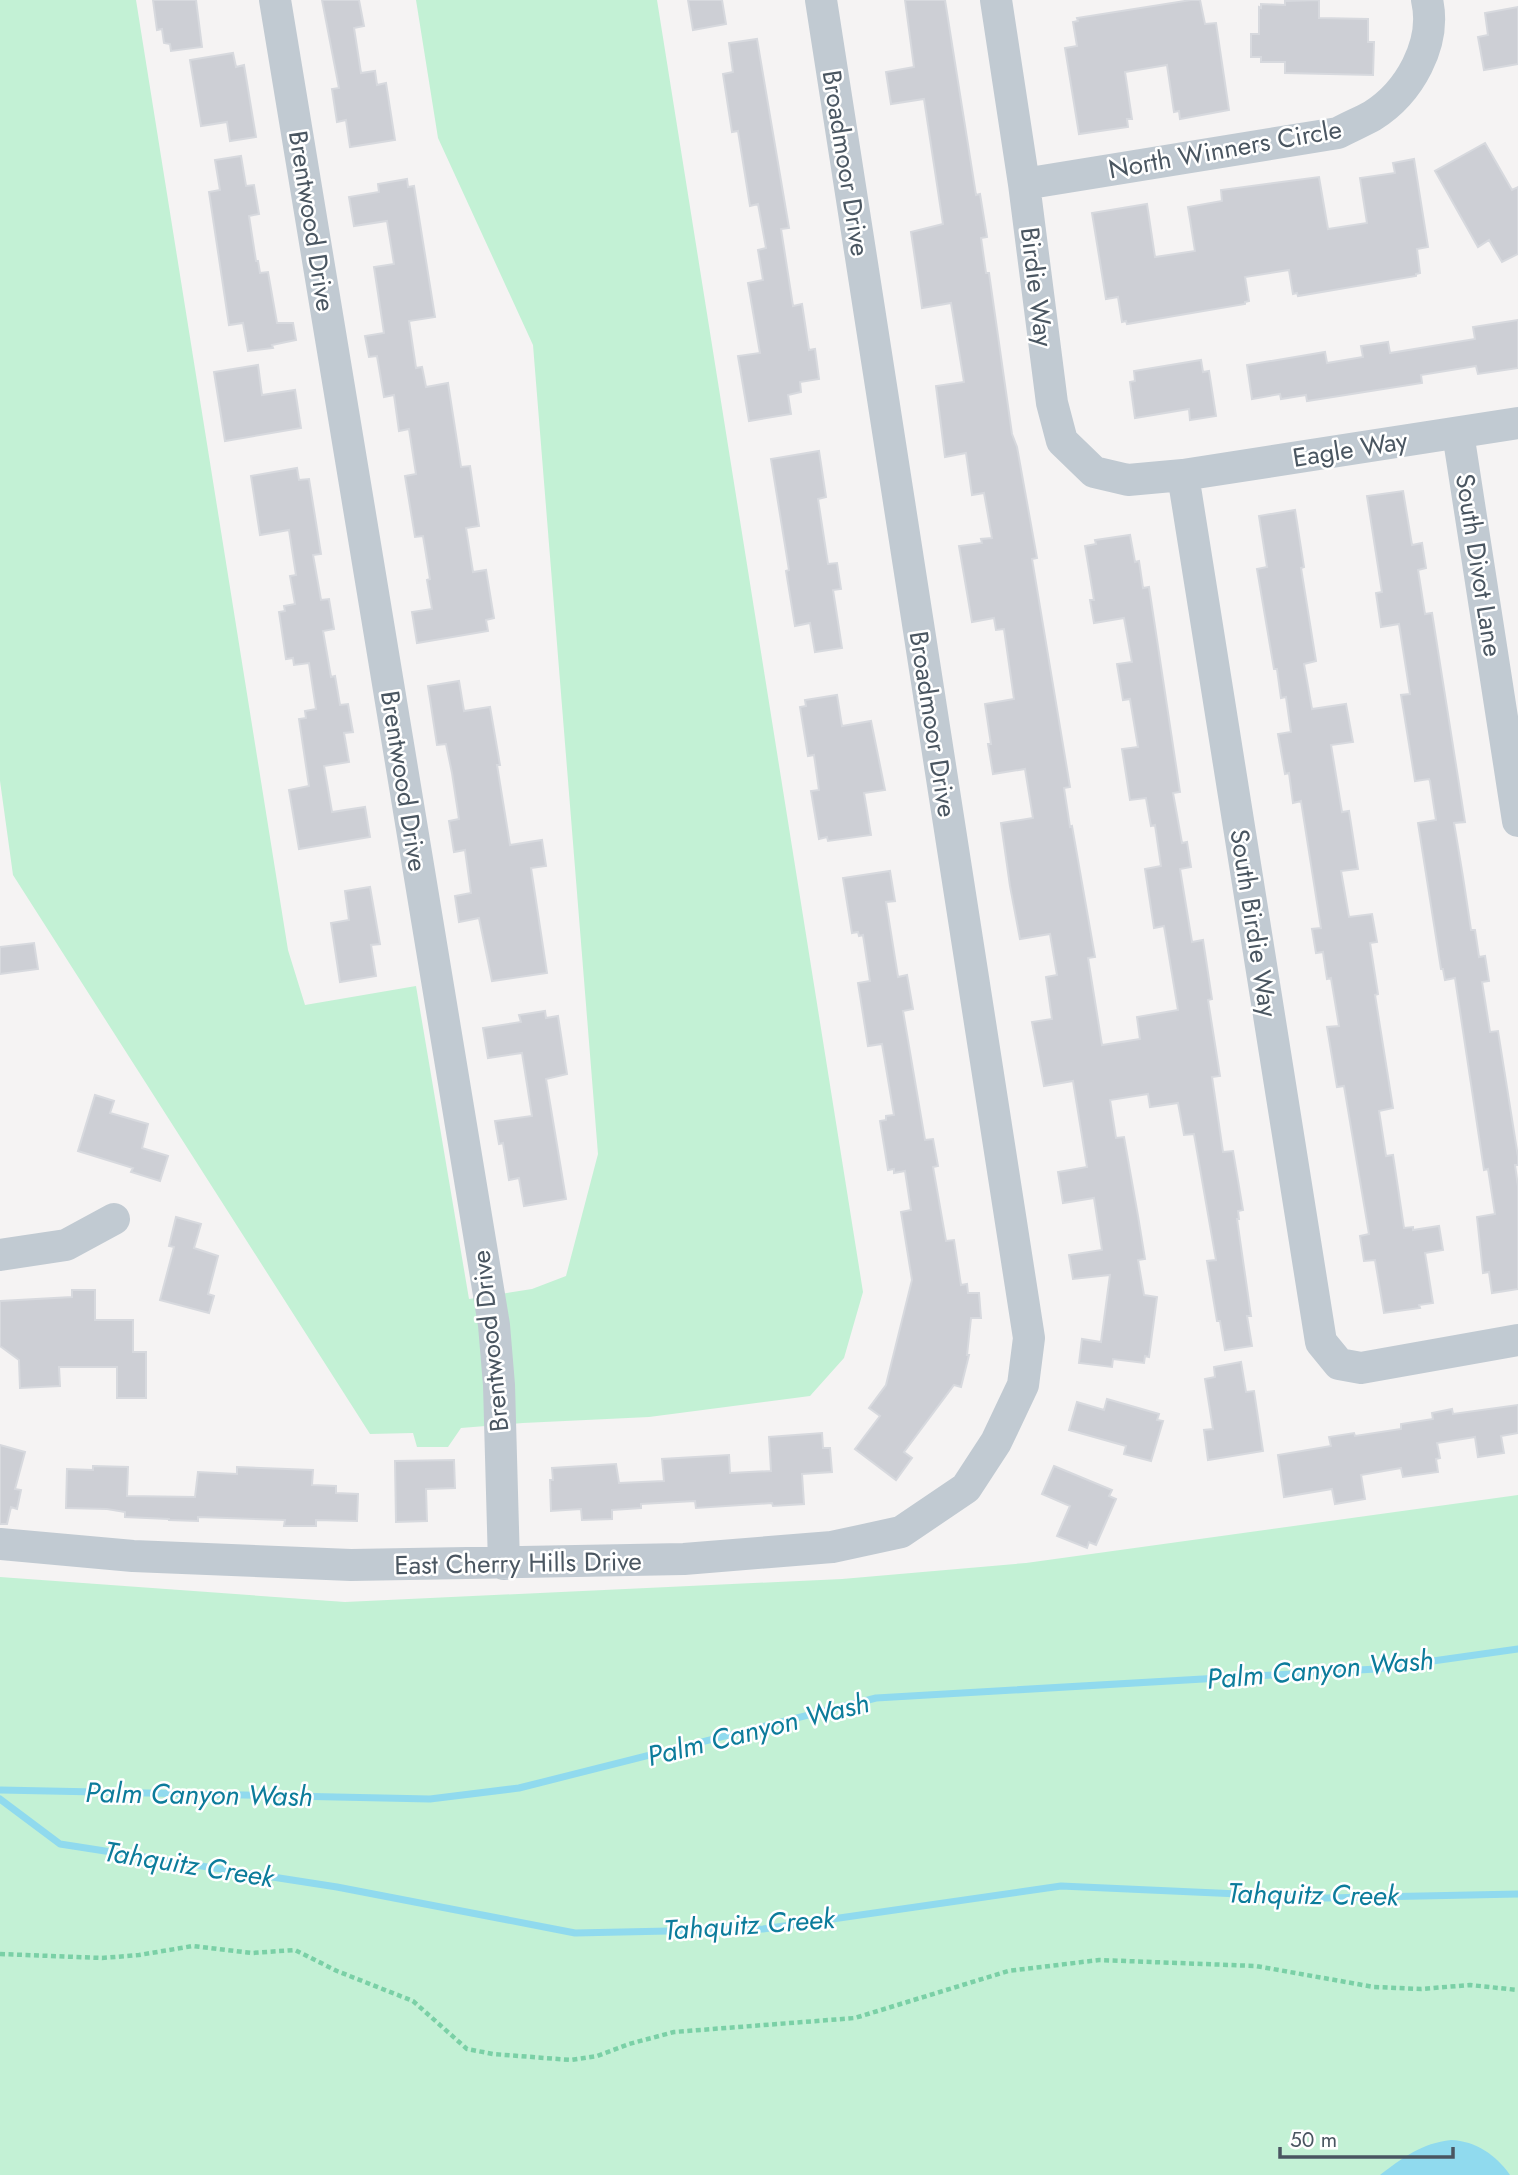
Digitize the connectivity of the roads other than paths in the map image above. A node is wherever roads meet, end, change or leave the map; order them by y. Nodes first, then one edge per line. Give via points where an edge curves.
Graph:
1 (275, 0) edge
2 (821, 0) edge
3 (996, 0) edge
4 (1427, 0) edge
5 (1024, 184) junction
6 (1518, 423) edge
7 (1458, 433) junction
8 (1183, 475) junction
9 (1518, 821) edge
10 (114, 1219) dead end
11 (0, 1255) edge
12 (1518, 1340) edge
13 (996, 1442) joint
14 (0, 1544) edge
15 (504, 1564) junction

1 - 15 street, Brentwood Drive via 494,1325
2 - 13 street, Broadmoor Drive via 1029,1338 1023,1385
3 - 5 street, Birdie Way
4 - 5 street, North Winners Circle via 1430,13 1425,49 1402,90 1373,115 1338,133
5 - 8 street, Birdie Way via 1052,403 1062,441 1094,472 1128,480
6 - 7 street, Eagle Way
7 - 8 street, Eagle Way
7 - 9 street, South Divot Lane
8 - 12 street, South Birdie Way via 1321,1342 1339,1364 1361,1368
10 - 11 street via 66,1245
13 - 15 street, East Cherry Hills Drive via 966,1488 901,1532 832,1547 711,1557
14 - 15 street, East Cherry Hills Drive via 133,1556 351,1566

